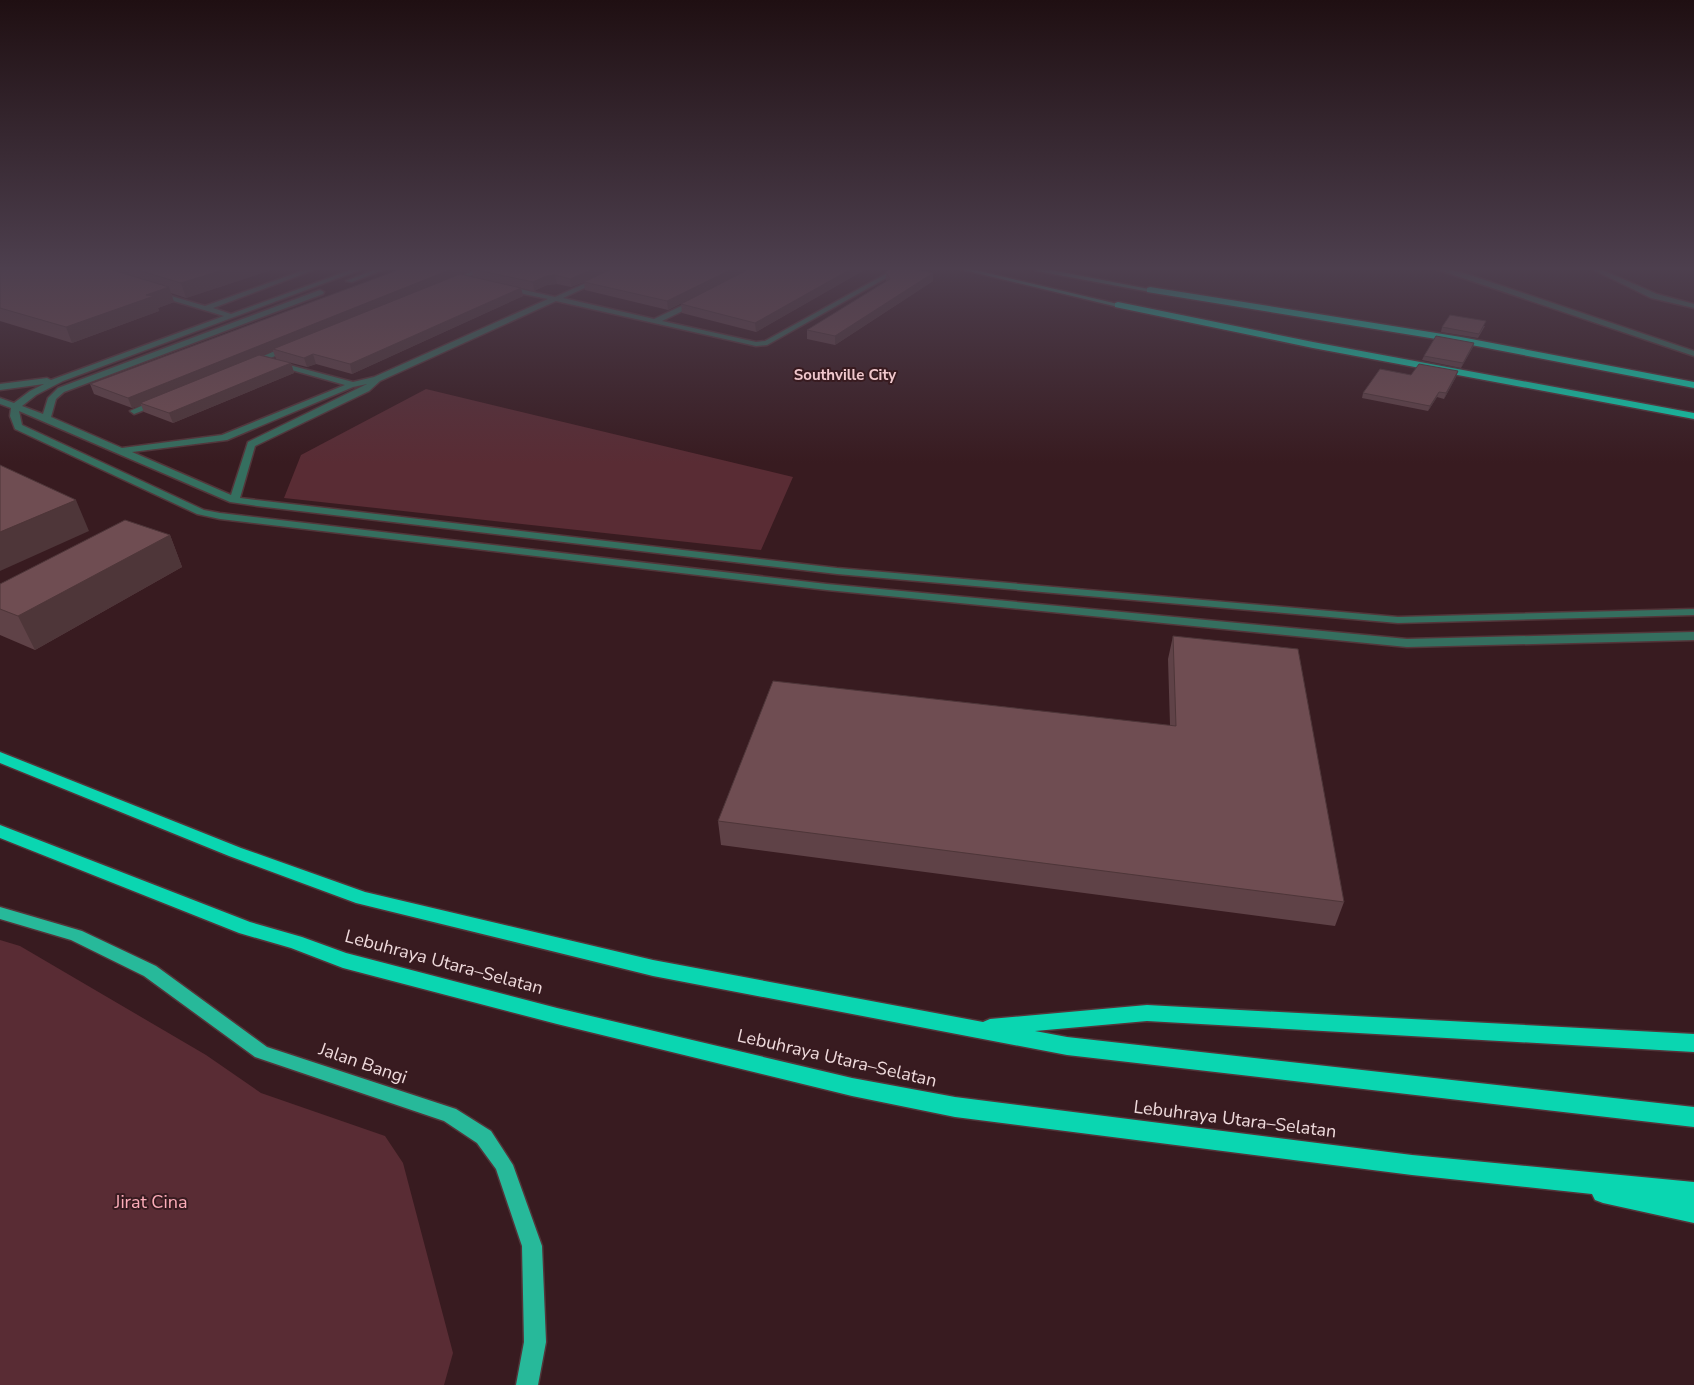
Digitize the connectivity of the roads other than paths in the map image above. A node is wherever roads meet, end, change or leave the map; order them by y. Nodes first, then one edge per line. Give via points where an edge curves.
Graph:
1 (182, 334) edge
2 (209, 334) edge
3 (479, 334) edge
4 (711, 334) edge
5 (783, 334) edge
6 (1258, 334) edge
7 (1421, 334) edge
8 (1635, 334) edge
9 (1649, 334) edge
10 (298, 344) edge
11 (1694, 349) edge
12 (1694, 354) edge
13 (262, 359) junction
14 (244, 366) edge
15 (60, 379) junction
16 (377, 379) junction
17 (352, 385) junction
18 (1694, 385) edge
19 (0, 387) edge
20 (366, 389) junction
21 (161, 400) edge
22 (0, 401) edge
23 (311, 402) junction
24 (15, 407) junction
25 (328, 407) junction
26 (134, 411) dead end
27 (1694, 416) edge
28 (46, 418) junction
29 (264, 422) junction
30 (282, 428) junction
31 (119, 451) junction
32 (234, 500) junction
33 (1694, 612) edge
34 (1398, 620) junction
35 (1694, 636) edge
36 (1407, 643) junction
37 (0, 758) edge
38 (0, 831) edge
39 (0, 913) edge
40 (971, 1028) junction
41 (1694, 1043) edge
42 (1694, 1117) edge
43 (1527, 1176) junction
44 (1694, 1193) edge
45 (1694, 1212) edge
46 (528, 1385) edge

1 - 15 street
2 - 28 street via 61,390 52,398
3 - 16 street
4 - 5 street via 756,344 767,343
6 - 27 highway
7 - 18 highway
8 - 12 street
9 - 11 street
10 - 13 street
13 - 14 street
13 - 17 street
15 - 19 street
15 - 24 street
16 - 17 street
16 - 20 street
17 - 20 street
17 - 23 street
20 - 25 street
21 - 26 street
22 - 24 street
23 - 25 street
23 - 29 street
24 - 28 street
24 - 36 street via 18,427 201,512 220,516 827,587
25 - 30 street
28 - 31 street
29 - 30 street
29 - 31 street via 224,438
30 - 32 street via 250,444
31 - 32 street
32 - 34 street via 837,571
33 - 34 street
34 - 36 street
35 - 36 street
37 - 40 highway via 235,852 362,898 653,968
38 - 43 highway, Lebuhraya Utara–Selatan via 246,928 344,960 557,1016 852,1087 955,1107 1412,1165
39 - 46 main road, Jalan Bangi via 76,935 150,971 261,1052 450,1115 484,1137 504,1165 532,1246 535,1342
40 - 41 highway via 1147,1013
40 - 42 highway via 1067,1046
43 - 44 highway, Lebuhraya Utara–Selatan
43 - 45 highway

